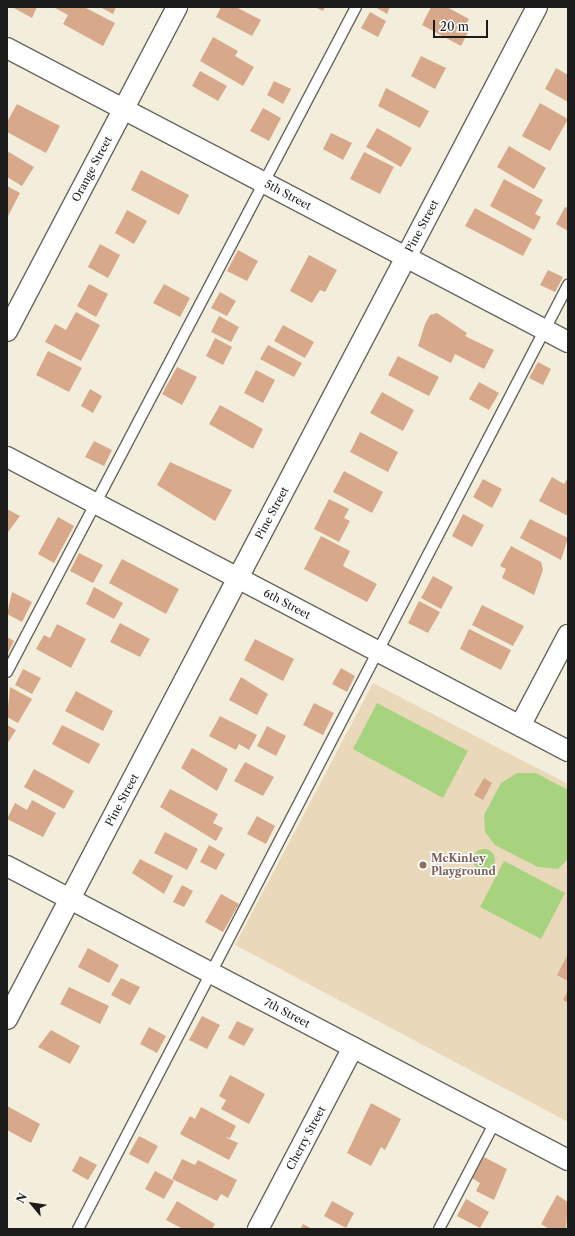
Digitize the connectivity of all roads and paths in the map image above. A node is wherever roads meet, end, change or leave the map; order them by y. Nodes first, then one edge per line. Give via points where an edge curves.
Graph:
1 (177, 7) edge
2 (356, 7) edge
3 (537, 7) edge
4 (7, 48) edge
5 (123, 109) junction
6 (264, 182) junction
7 (406, 257) junction
8 (568, 285) edge
9 (544, 330) junction
10 (7, 331) edge
11 (568, 342) edge
12 (7, 457) edge
13 (96, 503) junction
14 (238, 578) junction
15 (568, 635) edge
16 (379, 652) junction
17 (7, 672) edge
18 (520, 726) junction
19 (568, 751) edge
20 (7, 866) edge
21 (70, 899) junction
22 (212, 973) junction
23 (7, 1019) edge
24 (353, 1047) junction
25 (495, 1122) junction
26 (568, 1160) edge
27 (78, 1229) edge
28 (258, 1229) edge
29 (439, 1229) edge

1 - 5 street, Orange Street
2 - 6 lane
3 - 7 street, Pine Street
4 - 5 street, 5th Street
5 - 6 street, 5th Street
5 - 10 street, Orange Street
6 - 7 street, 5th Street
6 - 13 lane
7 - 9 street, 5th Street
7 - 14 street, Pine Street
8 - 9 lane
9 - 11 street, 5th Street
9 - 16 lane
12 - 13 street, 6th Street
13 - 14 street, 6th Street
13 - 17 lane
14 - 16 street, 6th Street
14 - 21 street, Pine Street
15 - 18 street
16 - 18 street, 6th Street
16 - 22 lane
18 - 19 street, 6th Street
20 - 21 street, 7th Street
21 - 22 street, 7th Street
21 - 23 street, Pine Street
22 - 24 street, 7th Street
22 - 27 lane
24 - 25 street, 7th Street
24 - 28 street, Cherry Street
25 - 26 street, 7th Street
25 - 29 lane

